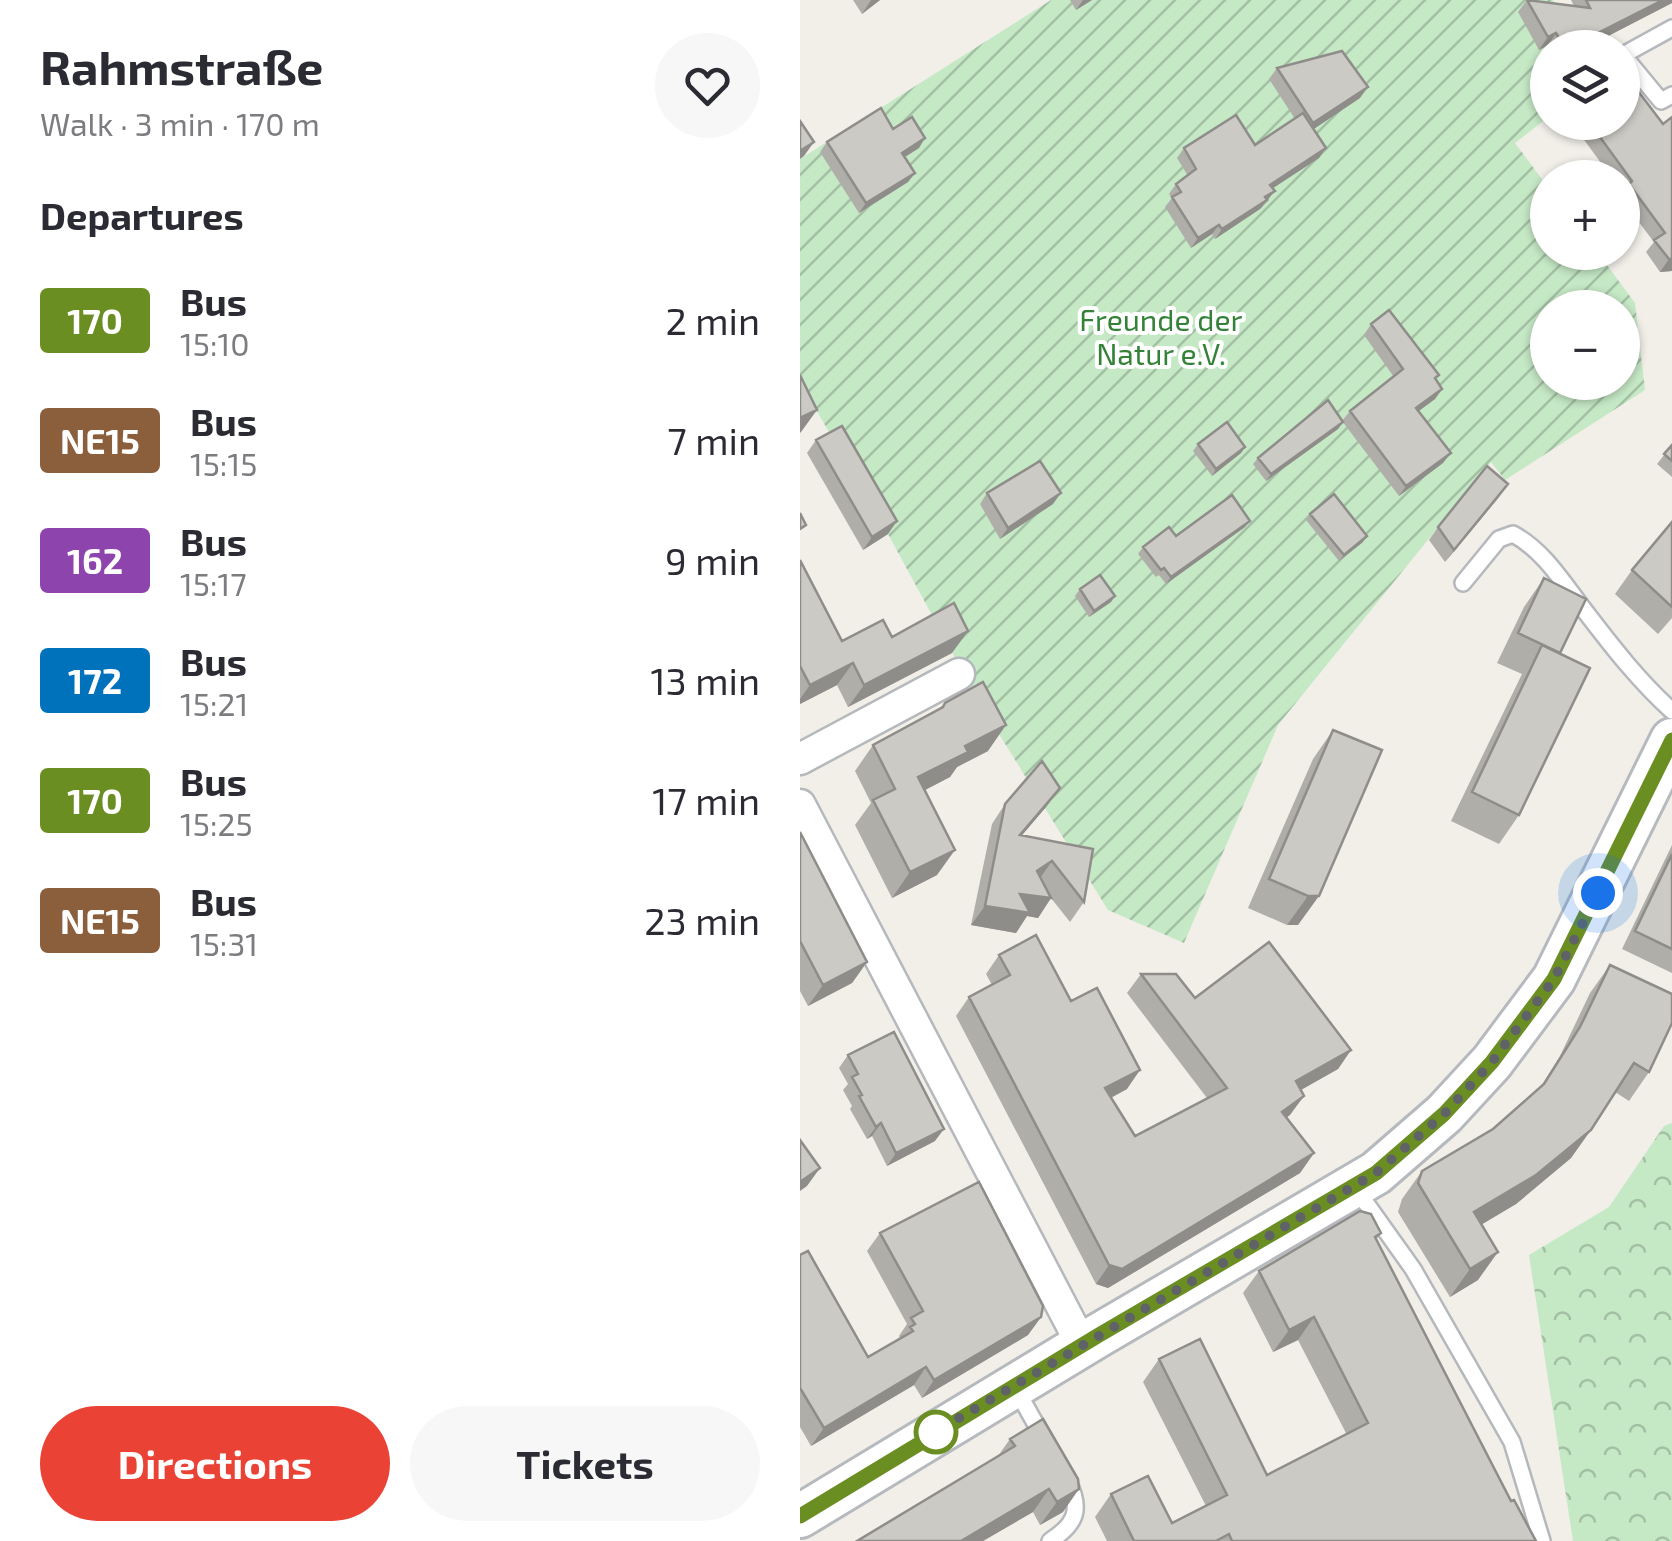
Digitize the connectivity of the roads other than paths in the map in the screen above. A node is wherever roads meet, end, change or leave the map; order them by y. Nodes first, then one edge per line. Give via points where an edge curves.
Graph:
1 (1672, 28) edge
2 (1672, 95) edge
3 (1463, 583) dead end
4 (959, 674) dead end
5 (1672, 711) edge
6 (1672, 740) edge
7 (800, 759) edge
8 (800, 805) edge
9 (1354, 1186) junction
10 (1082, 1345) junction
11 (1014, 1386) junction
12 (1052, 1454) edge
13 (1062, 1470) edge
14 (800, 1516) edge
15 (1050, 1541) edge
16 (1542, 1541) edge

1 - 2 lane via 1622,55 1661,102
3 - 5 lane via 1499,539 1513,534 1527,542 1643,686
4 - 7 street
6 - 9 main road via 1554,979 1524,1022 1444,1114
8 - 10 street
9 - 10 main road
9 - 16 lane via 1413,1269 1512,1442
10 - 11 main road
11 - 12 lane
11 - 14 main road
13 - 15 lane via 1075,1516

